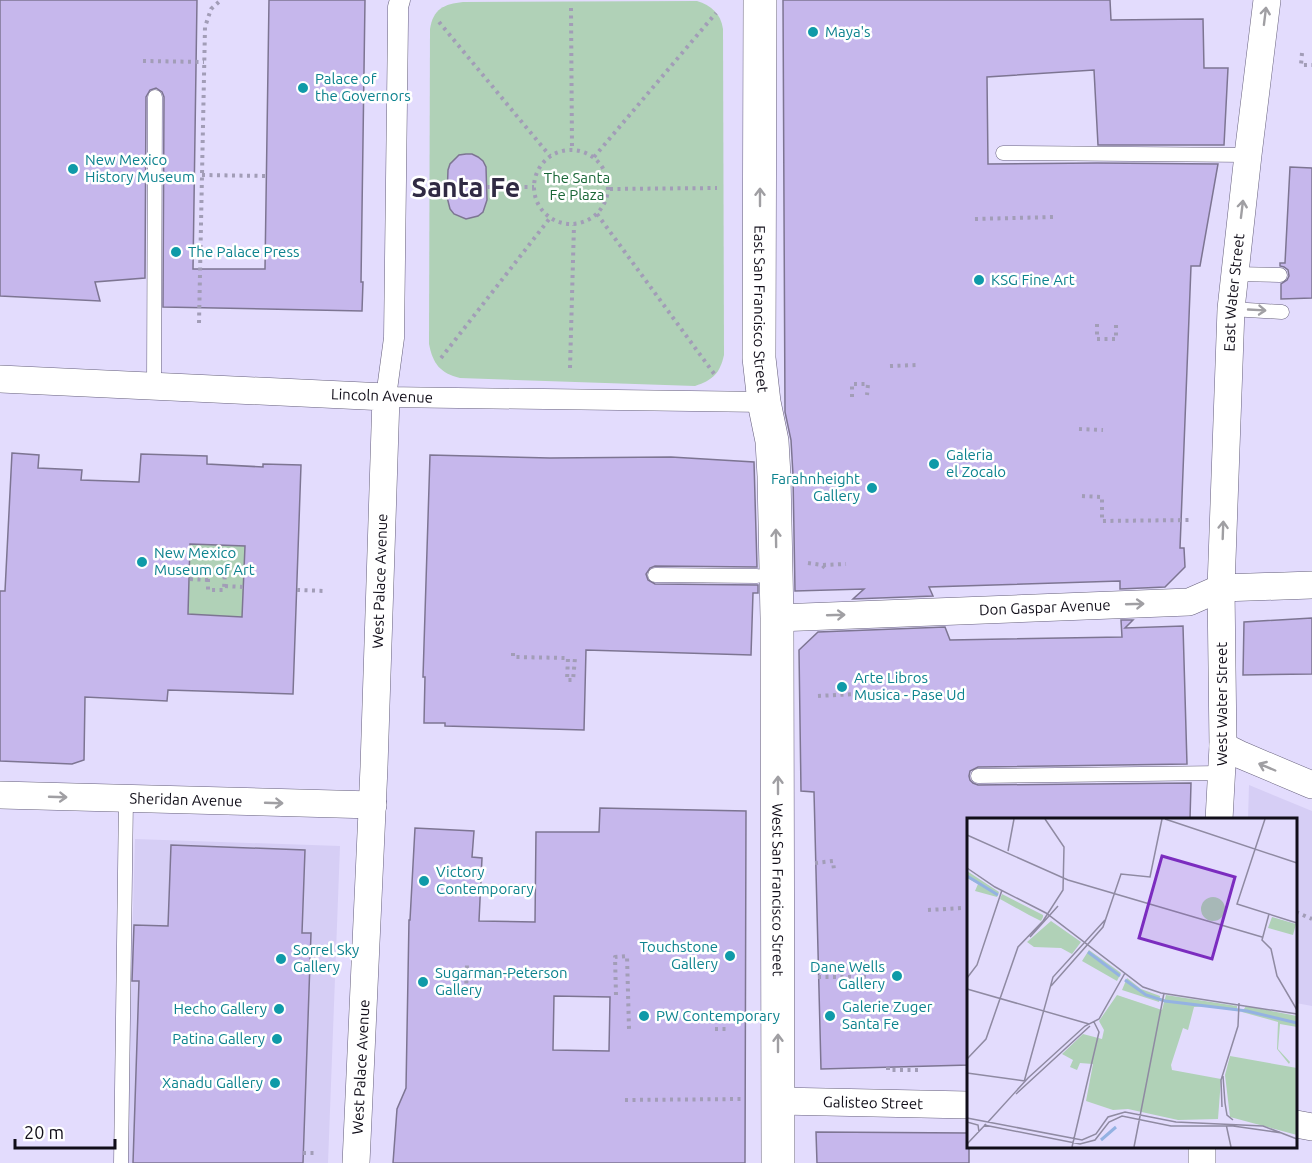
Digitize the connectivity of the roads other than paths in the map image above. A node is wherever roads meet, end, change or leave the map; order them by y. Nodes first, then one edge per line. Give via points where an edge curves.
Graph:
1 (400, 0) edge
2 (760, 0) edge
3 (1267, 0) edge
4 (156, 97) dead end
5 (1003, 153) dead end
6 (1248, 156) junction
7 (1234, 274) junction
8 (1280, 275) dead end
9 (1231, 309) junction
10 (1282, 312) dead end
11 (0, 379) edge
12 (154, 386) junction
13 (386, 397) junction
14 (764, 402) junction
15 (655, 575) dead end
16 (757, 576) dead end
17 (1312, 585) edge
18 (1221, 588) junction
19 (777, 618) junction
20 (1223, 746) junction
21 (1222, 773) junction
22 (978, 776) dead end
23 (1312, 785) edge
24 (0, 795) edge
25 (126, 799) junction
26 (373, 806) junction
27 (1219, 818) edge
28 (778, 1101) junction
29 (967, 1105) edge
30 (1297, 1124) edge
31 (1312, 1127) edge
32 (121, 1163) edge
33 (356, 1163) edge
34 (778, 1163) edge

1 - 13 street, West Palace Avenue via 394,338
14 -> 2 street, East San Francisco Street via 759,358
6 -> 3 street, East Water Street
4 - 12 lane
5 - 6 lane
7 -> 6 street, East Water Street
7 - 8 lane
7 - 9 street, East Water Street
9 -> 10 lane
18 -> 9 street, East Water Street
11 - 12 street, Lincoln Avenue
12 - 13 street, Lincoln Avenue
13 - 14 street, Lincoln Avenue
13 - 26 street, West Palace Avenue
19 -> 14 street, East San Francisco Street via 774,468
15 - 16 lane
17 - 18 street, Don Gaspar Avenue
19 -> 18 street, Don Gaspar Avenue via 1189,602
18 - 20 street, West Water Street
28 -> 19 street, West San Francisco Street
20 - 21 street, West Water Street
23 -> 20 street
21 - 22 lane
21 - 27 street, West Water Street
24 -> 25 street, Sheridan Avenue
25 -> 26 street, Sheridan Avenue
25 - 32 lane
26 - 33 street, West Palace Avenue
28 - 29 street, Galisteo Street
28 - 34 street, West San Francisco Street
30 - 31 street

